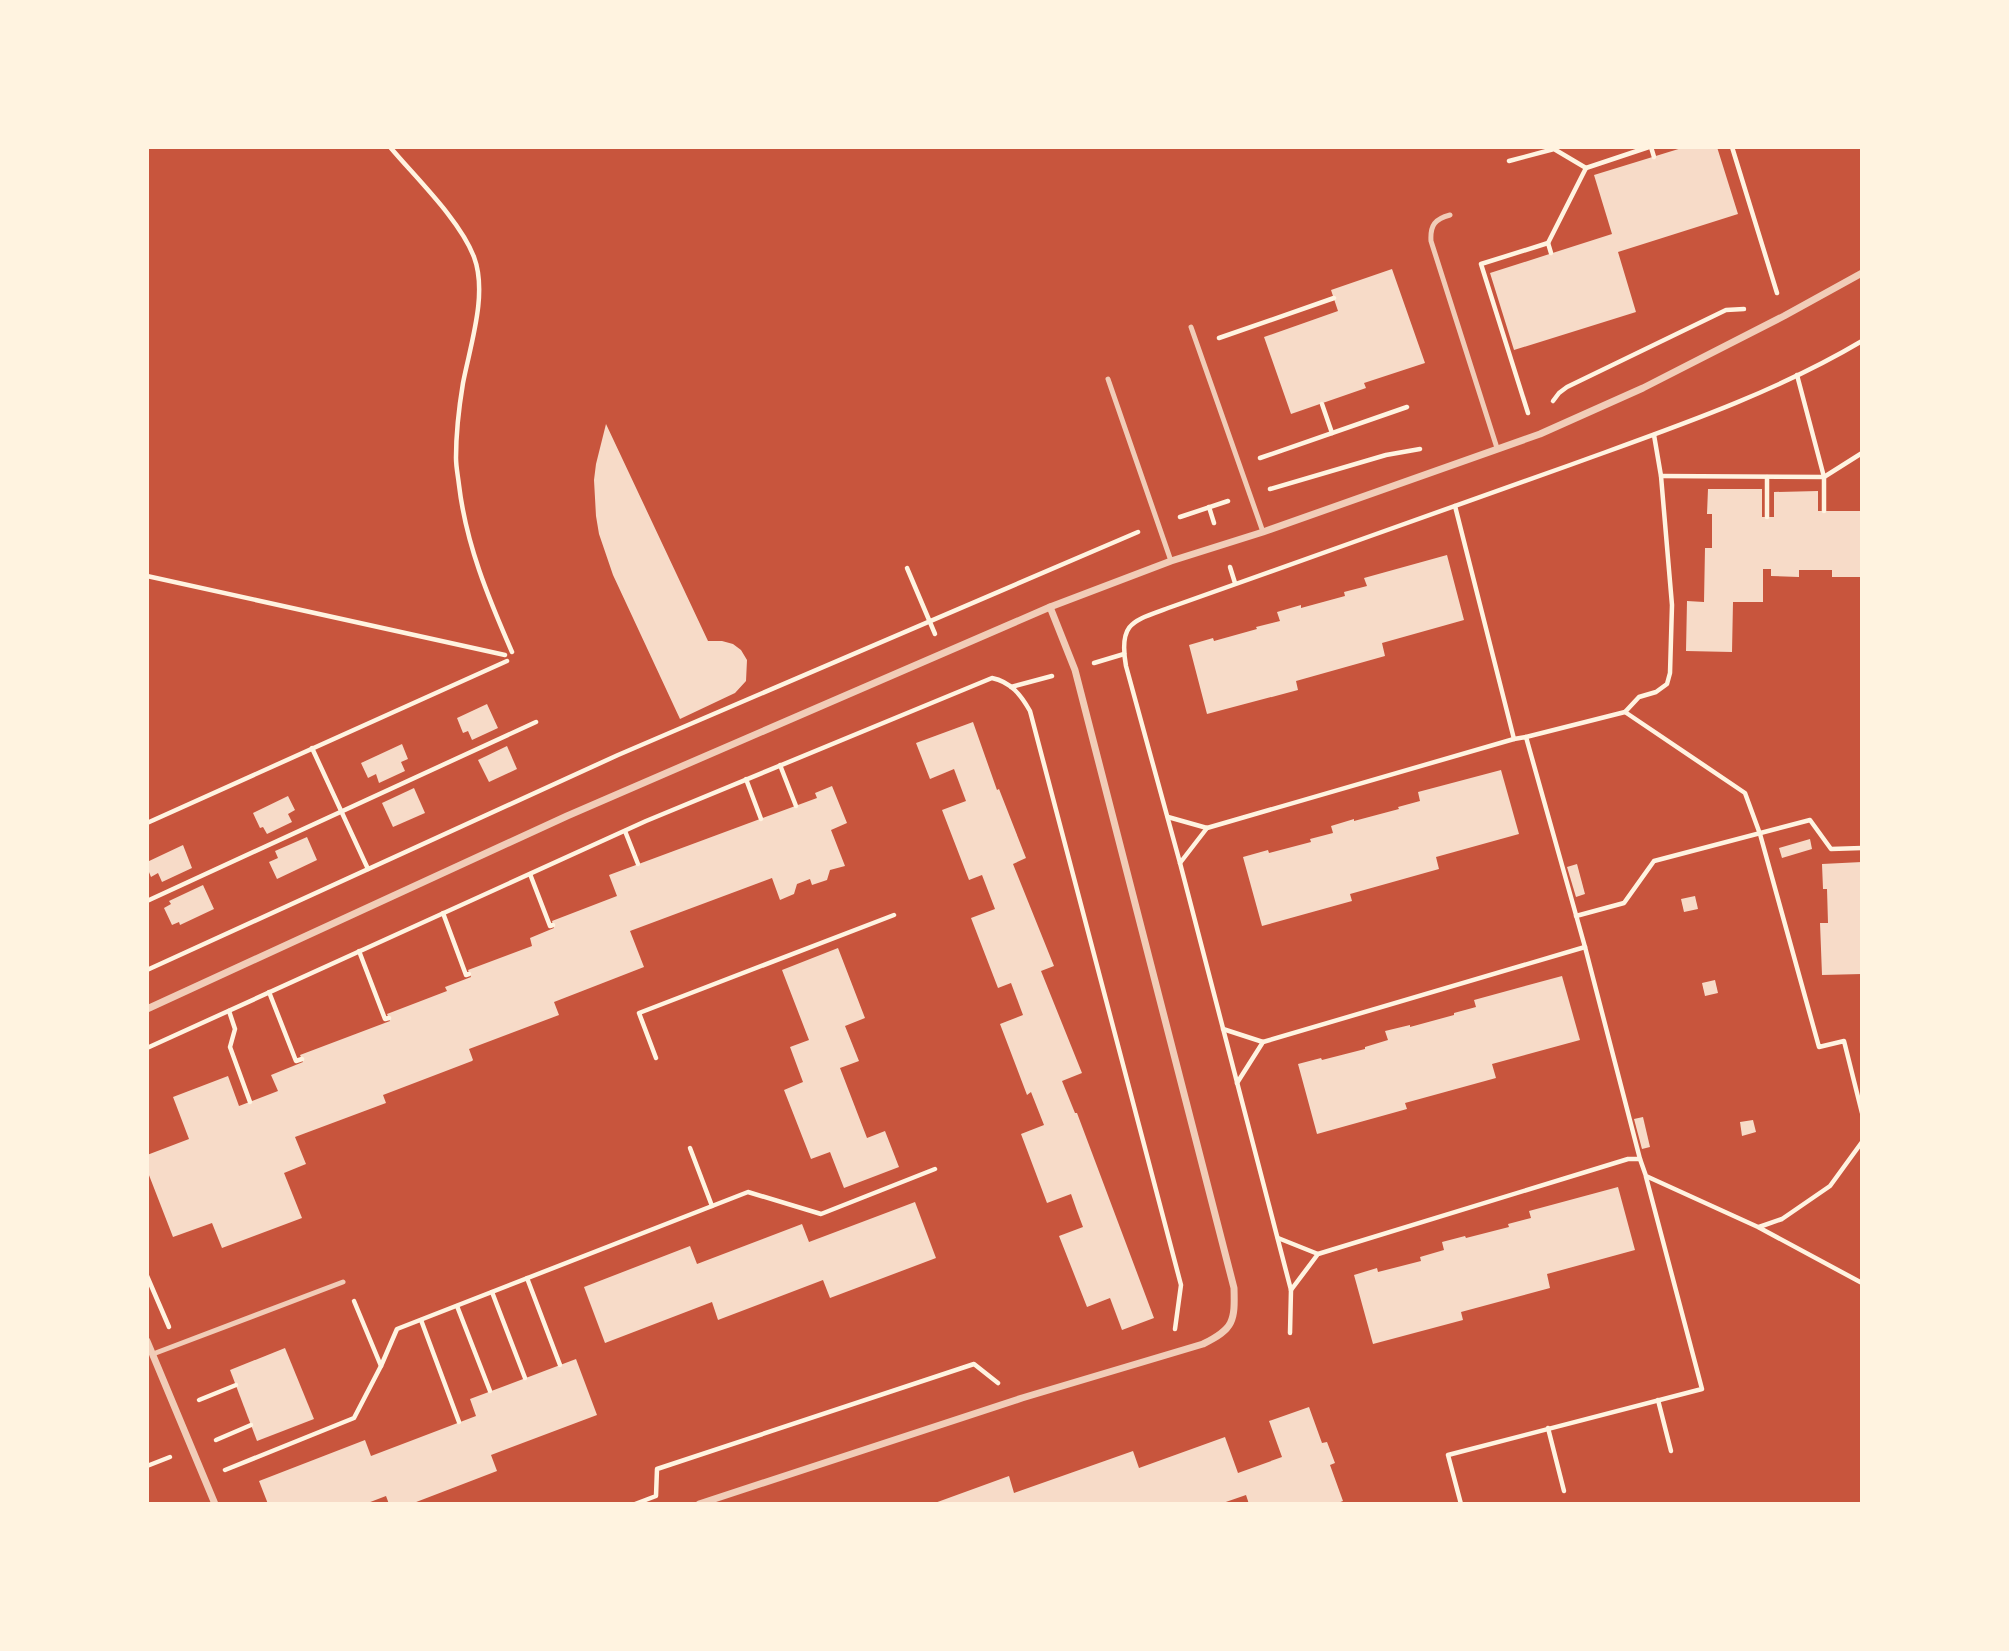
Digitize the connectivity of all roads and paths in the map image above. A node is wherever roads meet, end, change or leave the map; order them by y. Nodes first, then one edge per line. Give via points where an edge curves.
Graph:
1 (390, 147) edge
2 (1650, 147) edge
3 (1732, 147) edge
4 (1654, 157) dead end
5 (1509, 162) dead end
6 (1586, 168) junction
7 (1450, 215) dead end
8 (1548, 243) junction
9 (1551, 253) dead end
10 (1862, 273) edge
11 (1778, 295) dead end
12 (1334, 298) dead end
13 (1191, 327) dead end
14 (1862, 341) edge
15 (1198, 345) junction
16 (1797, 375) junction
17 (1108, 379) dead end
18 (1322, 404) dead end
19 (1407, 407) dead end
20 (1528, 413) dead end
21 (1332, 433) junction
22 (1654, 434) junction
23 (1497, 448) junction
24 (1862, 453) edge
25 (1240, 466) junction
26 (1661, 476) junction
27 (1767, 477) junction
28 (1824, 477) junction
29 (1455, 506) junction
30 (1824, 511) dead end
31 (1767, 517) dead end
32 (1263, 532) junction
33 (1171, 561) junction
34 (907, 568) dead end
35 (147, 576) edge
36 (1050, 607) junction
37 (512, 652) dead end
38 (943, 654) junction
39 (1625, 712) junction
40 (536, 722) dead end
41 (1526, 737) junction
42 (1514, 739) junction
43 (312, 748) junction
44 (780, 765) junction
45 (746, 779) junction
46 (796, 806) dead end
47 (341, 810) junction
48 (1167, 816) junction
49 (761, 819) dead end
50 (147, 823) edge
51 (1207, 828) junction
52 (625, 831) junction
53 (1760, 834) junction
54 (1862, 848) edge
55 (1180, 863) junction
56 (638, 864) dead end
57 (368, 869) dead end
58 (530, 874) junction
59 (147, 901) edge
60 (443, 913) junction
61 (894, 915) dead end
62 (1576, 916) junction
63 (553, 925) dead end
64 (1585, 947) junction
65 (359, 951) junction
66 (470, 974) dead end
67 (269, 992) junction
68 (147, 1009) edge
69 (229, 1010) junction
70 (388, 1018) dead end
71 (1223, 1029) junction
72 (1263, 1042) junction
73 (147, 1048) edge
74 (656, 1058) dead end
75 (302, 1059) dead end
76 (1237, 1083) junction
77 (250, 1102) dead end
78 (1862, 1113) edge
79 (1862, 1142) edge
80 (690, 1148) dead end
81 (1640, 1159) junction
82 (935, 1170) dead end
83 (1646, 1176) junction
84 (712, 1206) junction
85 (1759, 1227) junction
86 (1278, 1238) junction
87 (1318, 1254) junction
88 (527, 1278) junction
89 (343, 1282) dead end
90 (1862, 1283) edge
91 (1291, 1290) junction
92 (492, 1292) junction
93 (355, 1301) dead end
94 (457, 1306) junction
95 (421, 1320) junction
96 (1174, 1332) dead end
97 (1290, 1333) dead end
98 (147, 1341) edge
99 (153, 1354) junction
100 (560, 1365) dead end
101 (381, 1366) junction
102 (525, 1378) dead end
103 (1007, 1381) dead end
104 (236, 1385) dead end
105 (490, 1391) dead end
106 (199, 1400) dead end
107 (1658, 1400) junction
108 (459, 1422) dead end
109 (251, 1425) dead end
110 (1548, 1428) junction
111 (216, 1440) dead end
112 (1671, 1451) dead end
113 (170, 1457) dead end
114 (147, 1466) edge
115 (204, 1477) junction
116 (1564, 1491) dead end
117 (215, 1504) edge
118 (635, 1504) edge
119 (699, 1504) edge
120 (1461, 1504) edge

1 - 37 path via 461,230 475,258 477,317 463,386 456,459 472,551
2 - 4 path
2 - 6 path
3 - 11 path
5 - 6 path via 1554,149
6 - 8 path
7 - 23 lane via 1435,222 1431,241
8 - 9 path
8 - 20 path via 1481,264
10 - 23 street via 1643,388 1541,434
12 - 15 path
13 - 15 lane
14 - 16 path
15 - 25 lane
16 - 22 path
16 - 28 path
17 - 33 lane
18 - 21 path
19 - 21 path
21 - 25 path
22 - 26 path
22 - 29 path
23 - 32 street
24 - 28 path
25 - 32 lane
26 - 27 path
26 - 39 path via 1672,605 1670,673 1667,684 1639,697
27 - 28 path
27 - 31 path
28 - 30 path
29 - 42 path
29 - 48 path via 1143,617 1127,627 1123,639 1126,666
32 - 33 street
33 - 36 street
34 - 38 path
35 - 43 path via 506,658
36 - 38 street
36 - 119 street via 1078,683 1234,1288 1234,1315 1222,1335 1203,1344
38 - 68 street via 567,816
39 - 41 path
39 - 53 path via 1745,793
40 - 47 path
41 - 42 path
41 - 62 path
42 - 51 path
43 - 47 path
43 - 50 path
44 - 45 path
44 - 46 path
44 - 96 path via 992,678 1003,680 1023,699 1030,711 1181,1285
45 - 49 path
45 - 52 path
47 - 57 path
47 - 59 path
48 - 51 path
48 - 55 path
51 - 55 path
52 - 56 path
52 - 58 path
53 - 54 path via 1810,820 1831,849
53 - 62 path via 1654,861 1624,903
53 - 78 path via 1819,1047 1844,1041
55 - 71 path
58 - 60 path
58 - 63 path
60 - 65 path
60 - 66 path via 466,975
61 - 74 path via 639,1013
62 - 64 path
64 - 72 path
64 - 81 path
65 - 67 path
65 - 70 path
67 - 69 path
67 - 75 path via 296,1061
69 - 73 path
69 - 77 path via 236,1029 230,1047
71 - 72 path
71 - 76 path
72 - 76 path
76 - 86 path
79 - 85 path via 1830,1186 1782,1219
80 - 84 path
81 - 83 path
81 - 87 path
82 - 84 path via 821,1214 748,1192
83 - 85 path
83 - 107 path via 1702,1389
84 - 88 path
85 - 90 path
86 - 87 path
86 - 91 path
87 - 91 path
88 - 92 path
88 - 100 path
89 - 99 lane
91 - 97 path
92 - 94 path
92 - 102 path
93 - 101 path
94 - 95 path
94 - 105 path
95 - 101 path via 397,1329
95 - 108 path
98 - 99 street
99 - 115 street
101 - 115 path via 354,1418
103 - 118 path via 999,1384 974,1364 657,1469 656,1496
104 - 106 path
107 - 110 path
107 - 112 path
109 - 111 path
110 - 116 path
110 - 120 path via 1448,1455
113 - 114 path
115 - 117 street

